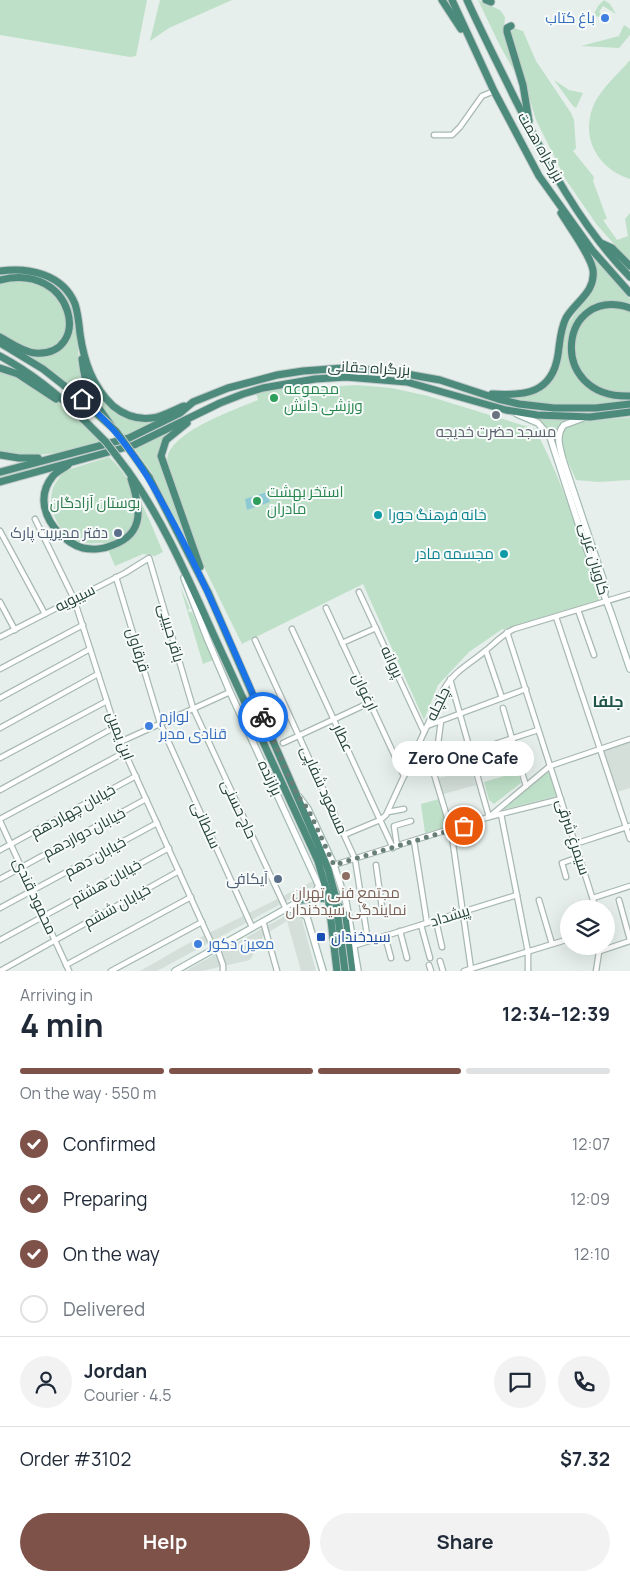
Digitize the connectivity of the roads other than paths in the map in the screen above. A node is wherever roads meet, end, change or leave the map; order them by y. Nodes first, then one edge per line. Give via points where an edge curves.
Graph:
1 (442, 0) edge
2 (452, 0) edge
3 (467, 0) edge
4 (511, 26) dead end
5 (474, 48) junction
6 (494, 91) junction
7 (530, 128) junction
8 (434, 135) dead end
9 (540, 176) junction
10 (598, 241) junction
11 (630, 266) edge
12 (0, 271) edge
13 (630, 277) edge
14 (0, 280) edge
15 (630, 294) edge
16 (630, 308) edge
17 (81, 337) junction
18 (0, 338) edge
19 (0, 343) edge
20 (0, 356) edge
21 (0, 364) edge
22 (0, 368) edge
23 (18, 374) junction
24 (485, 394) junction
25 (630, 396) edge
26 (194, 402) junction
27 (630, 404) edge
28 (506, 410) junction
29 (206, 411) junction
30 (630, 412) edge
31 (590, 417) junction
32 (84, 420) junction
33 (116, 431) junction
34 (0, 455) edge
35 (58, 456) junction
36 (74, 462) junction
37 (563, 468) junction
38 (128, 471) junction
39 (0, 472) edge
40 (0, 482) edge
41 (34, 519) dead end
42 (0, 531) edge
43 (176, 555) junction
44 (149, 558) joint
45 (116, 577) junction
46 (208, 592) junction
47 (360, 592) dead end
48 (630, 594) edge
49 (74, 599) junction
50 (0, 602) edge
51 (607, 602) junction
52 (326, 608) dead end
53 (578, 610) junction
54 (45, 614) junction
55 (556, 616) junction
56 (83, 626) junction
57 (376, 628) junction
58 (292, 629) dead end
59 (15, 630) junction
60 (508, 632) junction
61 (0, 637) edge
62 (255, 640) dead end
63 (342, 643) junction
64 (90, 649) junction
65 (486, 651) junction
66 (594, 655) dead end
67 (0, 669) edge
68 (630, 669) edge
69 (98, 674) junction
70 (450, 679) junction
71 (526, 689) junction
72 (230, 692) junction
73 (0, 698) edge
74 (502, 698) junction
75 (107, 701) junction
76 (371, 702) junction
77 (193, 708) junction
78 (503, 708) dead end
79 (460, 714) junction
80 (334, 719) junction
81 (441, 721) junction
82 (160, 723) junction
83 (427, 726) junction
84 (115, 727) junction
85 (0, 728) edge
86 (538, 730) junction
87 (424, 732) junction
88 (299, 736) junction
89 (512, 738) junction
90 (630, 739) edge
91 (120, 742) junction
92 (283, 743) dead end
93 (601, 749) junction
94 (125, 752) junction
95 (471, 752) junction
96 (0, 758) edge
97 (550, 766) junction
98 (136, 776) junction
99 (404, 776) junction
100 (526, 786) junction
101 (0, 790) edge
102 (297, 795) junction
103 (560, 798) junction
104 (146, 800) junction
105 (404, 809) dead end
106 (388, 812) junction
107 (501, 814) junction
108 (489, 817) junction
109 (0, 820) edge
110 (380, 820) junction
111 (410, 821) dead end
112 (157, 823) junction
113 (628, 827) edge
114 (451, 830) junction
115 (344, 835) junction
116 (630, 839) edge
117 (414, 841) junction
118 (581, 842) dead end
119 (11, 845) junction
120 (395, 847) junction
121 (168, 848) junction
122 (0, 850) edge
123 (579, 857) junction
124 (355, 859) junction
125 (334, 865) junction
126 (376, 865) dead end
127 (21, 867) junction
128 (179, 871) junction
129 (566, 877) dead end
130 (0, 879) edge
131 (630, 886) edge
132 (32, 891) junction
133 (380, 894) junction
134 (332, 895) junction
135 (517, 895) junction
136 (191, 897) junction
137 (361, 897) junction
138 (593, 898) joint
139 (302, 900) junction
140 (539, 900) dead end
141 (619, 900) dead end
142 (0, 908) edge
143 (382, 908) dead end
144 (286, 909) junction
145 (463, 912) junction
146 (44, 916) junction
147 (436, 920) junction
148 (263, 921) junction
149 (202, 922) junction
150 (424, 924) junction
151 (628, 925) edge
152 (252, 927) junction
153 (400, 932) junction
154 (385, 936) junction
155 (0, 940) edge
156 (55, 940) junction
157 (630, 941) edge
158 (368, 942) junction
159 (560, 942) edge
160 (552, 944) junction
161 (615, 944) edge
162 (354, 946) junction
163 (442, 947) dead end
164 (216, 948) junction
165 (528, 952) junction
166 (599, 955) edge
167 (390, 958) dead end
168 (407, 958) dead end
169 (430, 958) dead end
170 (440, 961) dead end
171 (66, 965) junction
172 (429, 965) dead end
173 (323, 969) edge
174 (474, 969) edge
175 (0, 971) edge
176 (69, 971) edge
177 (111, 971) edge
178 (175, 971) edge
179 (223, 971) edge
180 (277, 971) edge
181 (338, 971) edge
182 (345, 971) edge
183 (352, 971) edge
184 (358, 971) edge
185 (431, 971) edge
186 (443, 971) edge
187 (464, 971) edge
188 (528, 971) edge
189 (596, 971) edge

1 - 5 highway
2 - 5 highway, بزرگراه همت
3 - 7 highway, بزرگراه همت
4 - 7 highway via 507,32 523,85
5 - 6 highway, بزرگراه همت
6 - 8 street via 482,96 452,135
6 - 9 highway, بزرگراه همت
7 - 10 highway, بزرگراه همت
9 - 15 highway, بزرگراه همت via 592,250
9 - 24 highway via 590,261 593,278 587,294 566,319 556,363 548,381 537,390 521,395
10 - 11 highway via 612,248
10 - 13 highway, بزرگراه همت
12 - 17 highway via 30,270 61,285 75,304
14 - 18 highway via 26,278 48,285 66,305 70,324 63,341 54,349 42,352 27,351
16 - 25 highway via 609,305 587,314 575,329 571,351 578,371 590,384 606,393
17 - 26 highway via 87,367 96,385 124,414 140,419 154,418
17 - 33 highway via 86,386
19 - 33 highway, bridge via 43,369 92,407
20 - 32 highway via 52,390
21 - 23 highway
22 - 23 highway
23 - 32 highway
24 - 26 highway, بزرگراه حقانی via 428,377 344,368 277,375 228,388
24 - 27 highway, بزرگراه حقانی via 519,404 575,409
26 - 35 highway, بزرگراه حقانی via 180,413 129,438
28 - 29 highway, بزرگراه حقانی via 407,382 346,377 263,388 234,397
28 - 31 highway, بزرگراه حقانی via 537,416
28 - 37 main road via 544,429
29 - 36 highway, بزرگراه حقانی via 134,445
29 - 46 highway via 171,435 161,456
30 - 31 highway, بزرگراه حقانی
31 - 37 main road via 568,422 560,429
32 - 38 highway, bridge
33 - 46 highway, bridge via 149,477
34 - 35 highway via 19,458
35 - 39 highway, بزرگراه حقانی
36 - 38 highway via 54,474 46,487 43,502 57,531 82,548 110,546 130,536 135,527 138,500
36 - 40 highway, بزرگراه حقانی
37 - 51 main road, کاویان غربی via 604,582
38 - 43 highway
41 - 49 street, ابن یمین
42 - 54 street
43 - 72 main road, برازنده
43 - 134 highway
44 - 45 street, سیبویه
44 - 77 street, باقر حبیبی
45 - 49 street, سیبویه
45 - 82 street, قرقاول
46 - 102 highway
47 - 57 street, پروانه
48 - 51 street, چلچله
49 - 54 street, سیبویه
49 - 56 street, ابن یمین
50 - 59 street
51 - 53 street, چلچله
51 - 68 main road, کاویان غربی
52 - 63 street, ارغوان
53 - 55 street, چلچله
53 - 66 street
54 - 59 street, سیبویه
55 - 60 street, چلچله
55 - 93 street
56 - 64 street, ابن یمین
56 - 67 street
57 - 63 street
57 - 87 street, پروانه
58 - 80 street, عطار
59 - 61 street, سیبویه
60 - 65 street, چلچله
60 - 71 street, سیمرغ شرقی
62 - 88 street, مسعود شفاپی
63 - 76 street, ارغوان
64 - 69 street, ابن یمین
64 - 73 street
65 - 70 street, چلچله
65 - 74 street
69 - 75 street, ابن یمین
69 - 85 street
70 - 79 street
70 - 83 street, چلچله
71 - 74 street
71 - 86 street, سیمرغ شرقی
72 - 77 street
72 - 139 main road, برازنده via 318,884 318,889
74 - 79 street
75 - 84 street, ابن یمین
75 - 96 street
76 - 80 street
76 - 99 street, ارغوان
77 - 82 street
77 - 144 street, حاج حسنی
78 - 89 street
79 - 81 street
79 - 95 street
80 - 88 street
80 - 110 street, عطار
81 - 83 street
81 - 114 street via 434,774
82 - 91 street
82 - 152 street, سلطانی
83 - 87 street, چلچله
84 - 91 street, ابن یمین
84 - 101 street
86 - 89 street
86 - 97 street, سیمرغ شرقی
87 - 99 street, چلچله
88 - 92 street
88 - 115 street, مسعود شفاپی
89 - 95 street
89 - 100 street
90 - 93 street
91 - 94 street, ابن یمین
93 - 97 street
93 - 113 street
94 - 98 street, ابن یمین
94 - 109 street
95 - 108 street
97 - 100 street
97 - 103 street, سیمرغ شرقی
98 - 104 street, ابن یمین
98 - 119 street, خیابان چهاردهم
99 - 106 street, چلچله
100 - 108 street
102 - 125 main road via 308,809
102 - 134 highway via 328,869
103 - 107 street
103 - 123 street, سیمرغ شرقی
104 - 112 street, ابن یمین
104 - 127 street, خیابان دوازدهم
105 - 106 street
106 - 110 street, چلچله
107 - 108 street
107 - 135 street
108 - 114 street
109 - 119 street, محمود قندی
110 - 115 street, چلچله
110 - 120 street, عطار
111 - 120 street via 394,826
112 - 121 street, ابن یمین
112 - 132 street, خیابان دهم
113 - 116 street
113 - 118 street
114 - 117 street
114 - 145 street
115 - 124 street, مسعود شفاپی
117 - 120 street
117 - 150 street
119 - 122 street, خیابان چهاردهم
119 - 127 street, محمود قندی
120 - 124 street
121 - 128 street, ابن یمین
121 - 146 street, خیابان هشتم
123 - 129 street via 562,863
123 - 138 street, سیمرغ شرقی
124 - 125 street
124 - 137 street, مسعود شفاپی
125 - 162 main road via 349,911
126 - 133 street
127 - 130 street, خیابان دوازدهم
127 - 132 street, محمود قندی
128 - 136 street, ابن یمین
128 - 156 street, خیابان ششم
131 - 138 street
132 - 142 street, خیابان دهم
132 - 146 street, محمود قندی
133 - 137 street
133 - 143 street
134 - 181 highway, bridge
134 - 182 highway, bridge
135 - 145 street, پیشداد
135 - 165 street
136 - 149 street, ابن یمین
136 - 171 street
137 - 158 street, مسعود شفاپی
139 - 144 main road
139 - 183 highway via 324,898 338,903 345,917
140 - 160 street
141 - 151 street
144 - 148 main road
144 - 173 main road via 295,909 307,917
145 - 147 street, پیشداد
145 - 174 street
146 - 155 street, خیابان هشتم
146 - 156 street, محمود قندی
147 - 150 street, پیشداد
147 - 163 street
148 - 152 main road
148 - 180 street
149 - 164 street, ابن یمین
149 - 177 street
150 - 153 street, پیشداد
150 - 169 street
151 - 157 street
152 - 164 main road
153 - 154 street, پیشداد
153 - 168 street
154 - 158 street, پیشداد
154 - 167 street
156 - 171 street, محمود قندی
156 - 175 street, خیابان ششم
157 - 161 street
158 - 162 street, پیشداد
159 - 160 street
160 - 165 street
162 - 184 main road
164 - 178 main road
164 - 179 street, ابن یمین
165 - 174 street
165 - 188 street
166 - 189 street
170 - 186 street
171 - 176 street, محمود قندی
172 - 185 street
174 - 187 street

